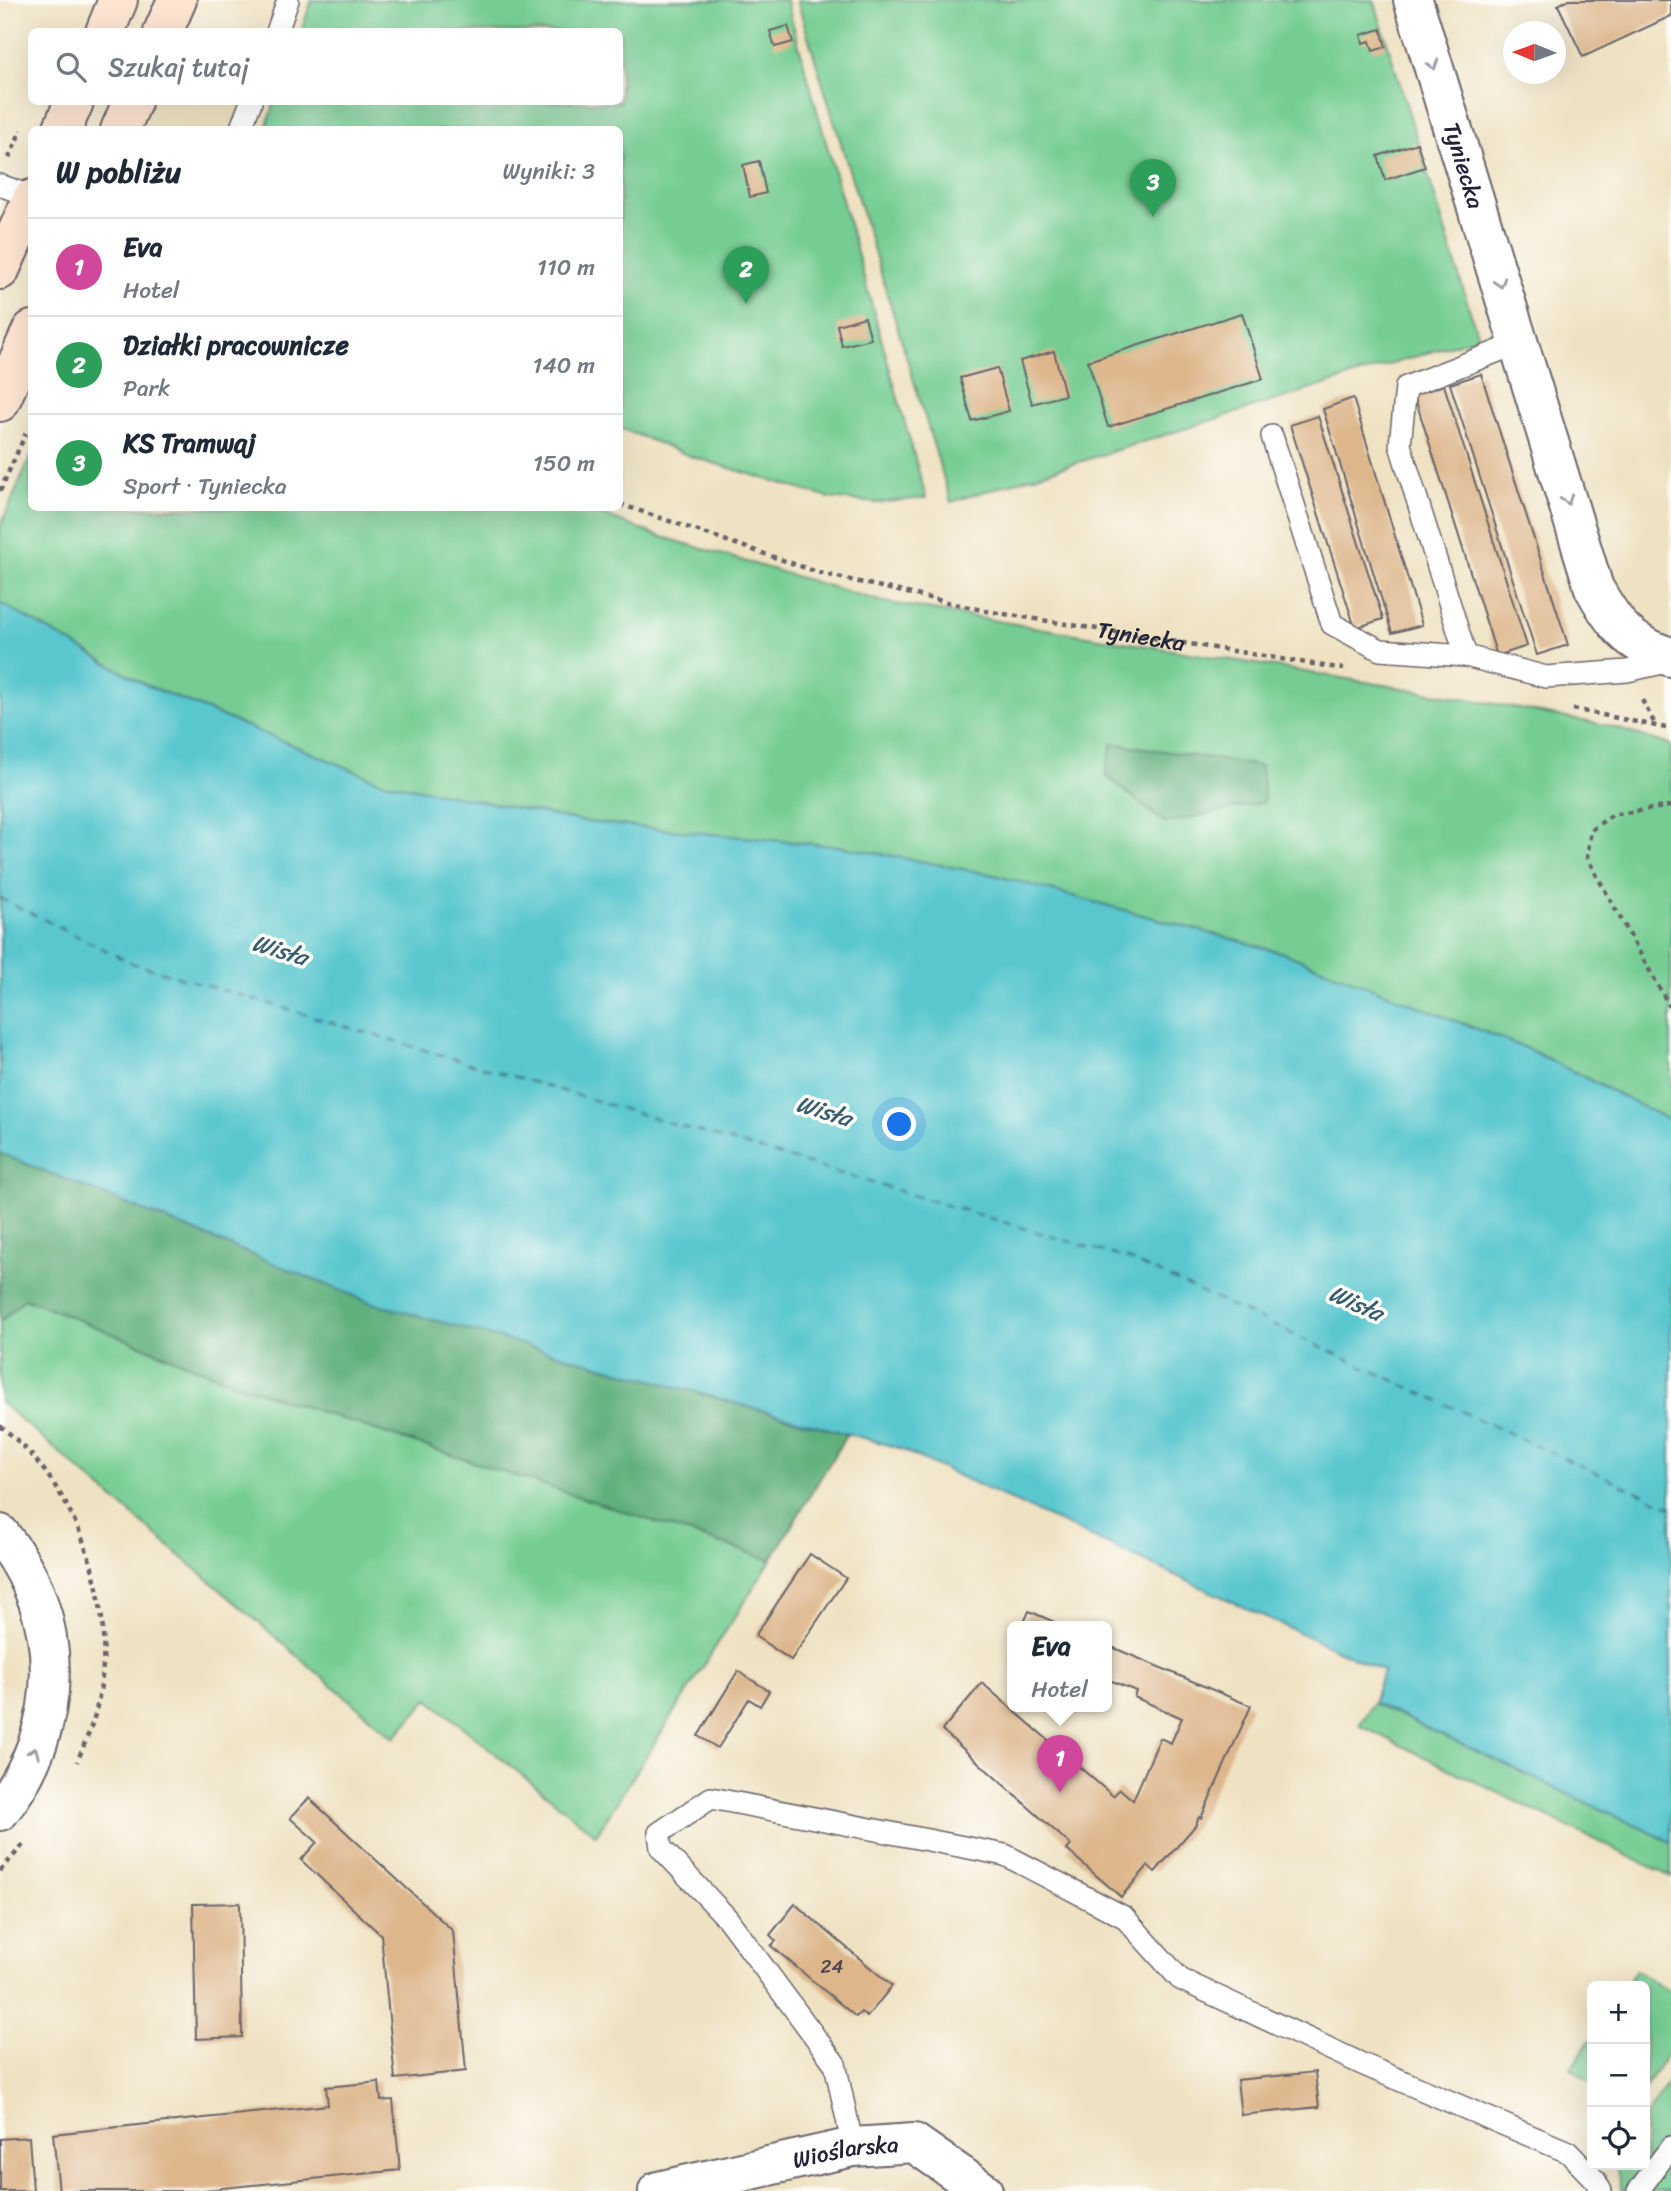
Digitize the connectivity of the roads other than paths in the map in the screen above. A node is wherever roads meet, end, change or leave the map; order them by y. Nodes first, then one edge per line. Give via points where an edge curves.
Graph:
1 (118, 0) edge
2 (177, 0) edge
3 (288, 0) edge
4 (1413, 0) edge
5 (106, 28) edge
6 (165, 28) edge
7 (278, 28) edge
8 (131, 105) edge
9 (250, 105) edge
10 (122, 126) edge
11 (242, 126) edge
12 (3, 175) edge
13 (28, 195) edge
14 (28, 207) edge
15 (0, 270) edge
16 (28, 339) edge
17 (1519, 344) junction
18 (0, 402) edge
19 (1272, 436) dead end
20 (1466, 656) junction
21 (1671, 659) edge
22 (0, 1534) edge
23 (0, 1811) edge
24 (853, 2147) junction
25 (1671, 2147) edge
26 (658, 2191) edge
27 (983, 2191) edge
28 (1601, 2191) edge
29 (1637, 2191) edge

1 - 5 main road
2 - 6 main road
3 - 7 lane
4 -> 17 street, Tyniecka
8 - 10 main road
9 - 11 lane
12 - 13 lane
14 - 15 main road
16 - 18 main road
17 - 20 lane via 1406,387 1400,444
17 -> 21 street, Tyniecka via 1594,588 1615,625
19 - 20 lane via 1332,624 1380,650
20 - 21 lane via 1546,677 1627,671
23 -> 22 street via 28,1767 44,1730 51,1670 40,1602 24,1566
24 - 26 street, Wioślarska
24 - 27 street, Wioślarska via 914,2143
24 - 28 lane via 835,2064 727,1918 661,1848 659,1833 711,1798 1005,1855 1124,1917 1180,1979 1362,2064 1568,2152
25 - 29 lane

